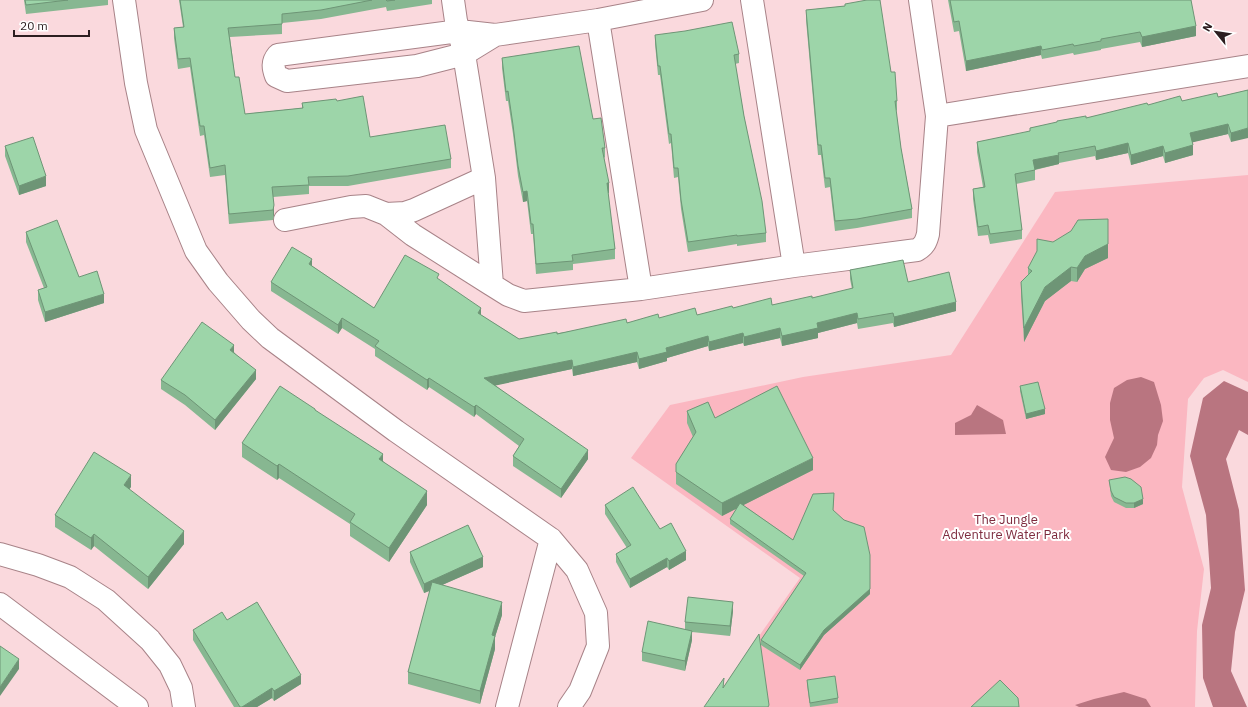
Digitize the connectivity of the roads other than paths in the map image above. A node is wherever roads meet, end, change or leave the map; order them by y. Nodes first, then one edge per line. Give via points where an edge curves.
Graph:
1 (124, 0) edge
2 (453, 0) edge
3 (702, 0) edge
4 (752, 0) edge
5 (920, 0) edge
6 (598, 20) junction
7 (459, 31) junction
8 (495, 35) junction
9 (464, 54) junction
10 (1248, 66) edge
11 (938, 116) junction
12 (484, 178) junction
13 (386, 214) junction
14 (285, 220) dead end
15 (794, 266) junction
16 (492, 285) junction
17 (641, 289) junction
18 (551, 539) junction
19 (0, 554) edge
20 (0, 604) edge
21 (137, 707) edge
22 (184, 707) edge
23 (507, 707) edge
24 (569, 707) edge

1 - 18 street via 136,83 146,130 196,251 218,282 270,338 396,431
2 - 7 street
3 - 6 street
4 - 15 street
5 - 11 street
6 - 8 street
6 - 17 street
7 - 8 street
7 - 9 street
7 - 9 street via 278,55 273,68 276,76 287,81 417,66
8 - 9 street
9 - 12 street
10 - 11 street
11 - 15 street via 928,234 922,247 917,250
12 - 13 street via 414,210
12 - 16 street
13 - 14 street via 366,206
13 - 16 street via 413,235
15 - 17 street
16 - 17 street via 524,301
18 - 23 street
18 - 24 street via 577,570 596,613 598,646 580,691
19 - 22 street via 70,577 106,600 150,640 170,665 181,688
20 - 21 street

